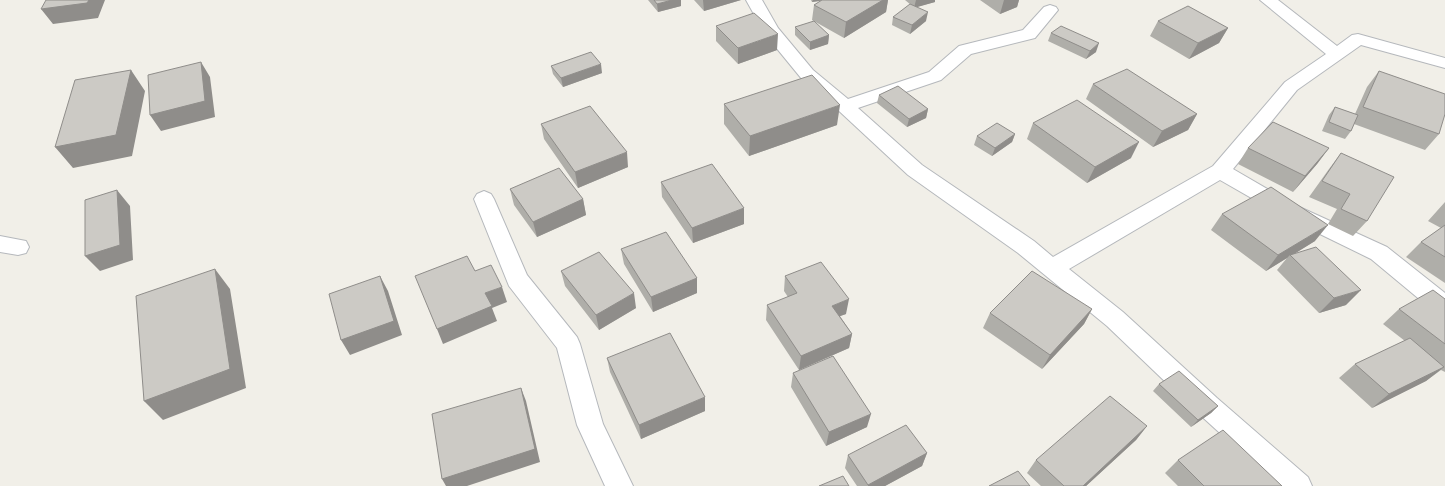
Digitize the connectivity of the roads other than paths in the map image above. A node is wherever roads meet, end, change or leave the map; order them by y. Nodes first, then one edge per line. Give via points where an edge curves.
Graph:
1 (754, 0) edge
2 (1268, 0) edge
3 (1050, 10) dead end
4 (1338, 54) junction
5 (1445, 63) edge
6 (845, 106) junction
7 (1220, 171) junction
8 (484, 199) dead end
9 (1052, 268) junction
10 (1444, 306) edge
11 (619, 486) edge
12 (1298, 486) edge

1 - 6 street via 771,30 807,74
2 - 4 street
3 - 6 street via 1029,34 965,50 935,76
4 - 5 street via 1358,39
4 - 7 street via 1291,86
6 - 9 street via 915,170
7 - 9 street
7 - 10 street via 1288,210 1379,253
8 - 11 street via 517,280 568,344 590,425
9 - 12 street via 1115,319

